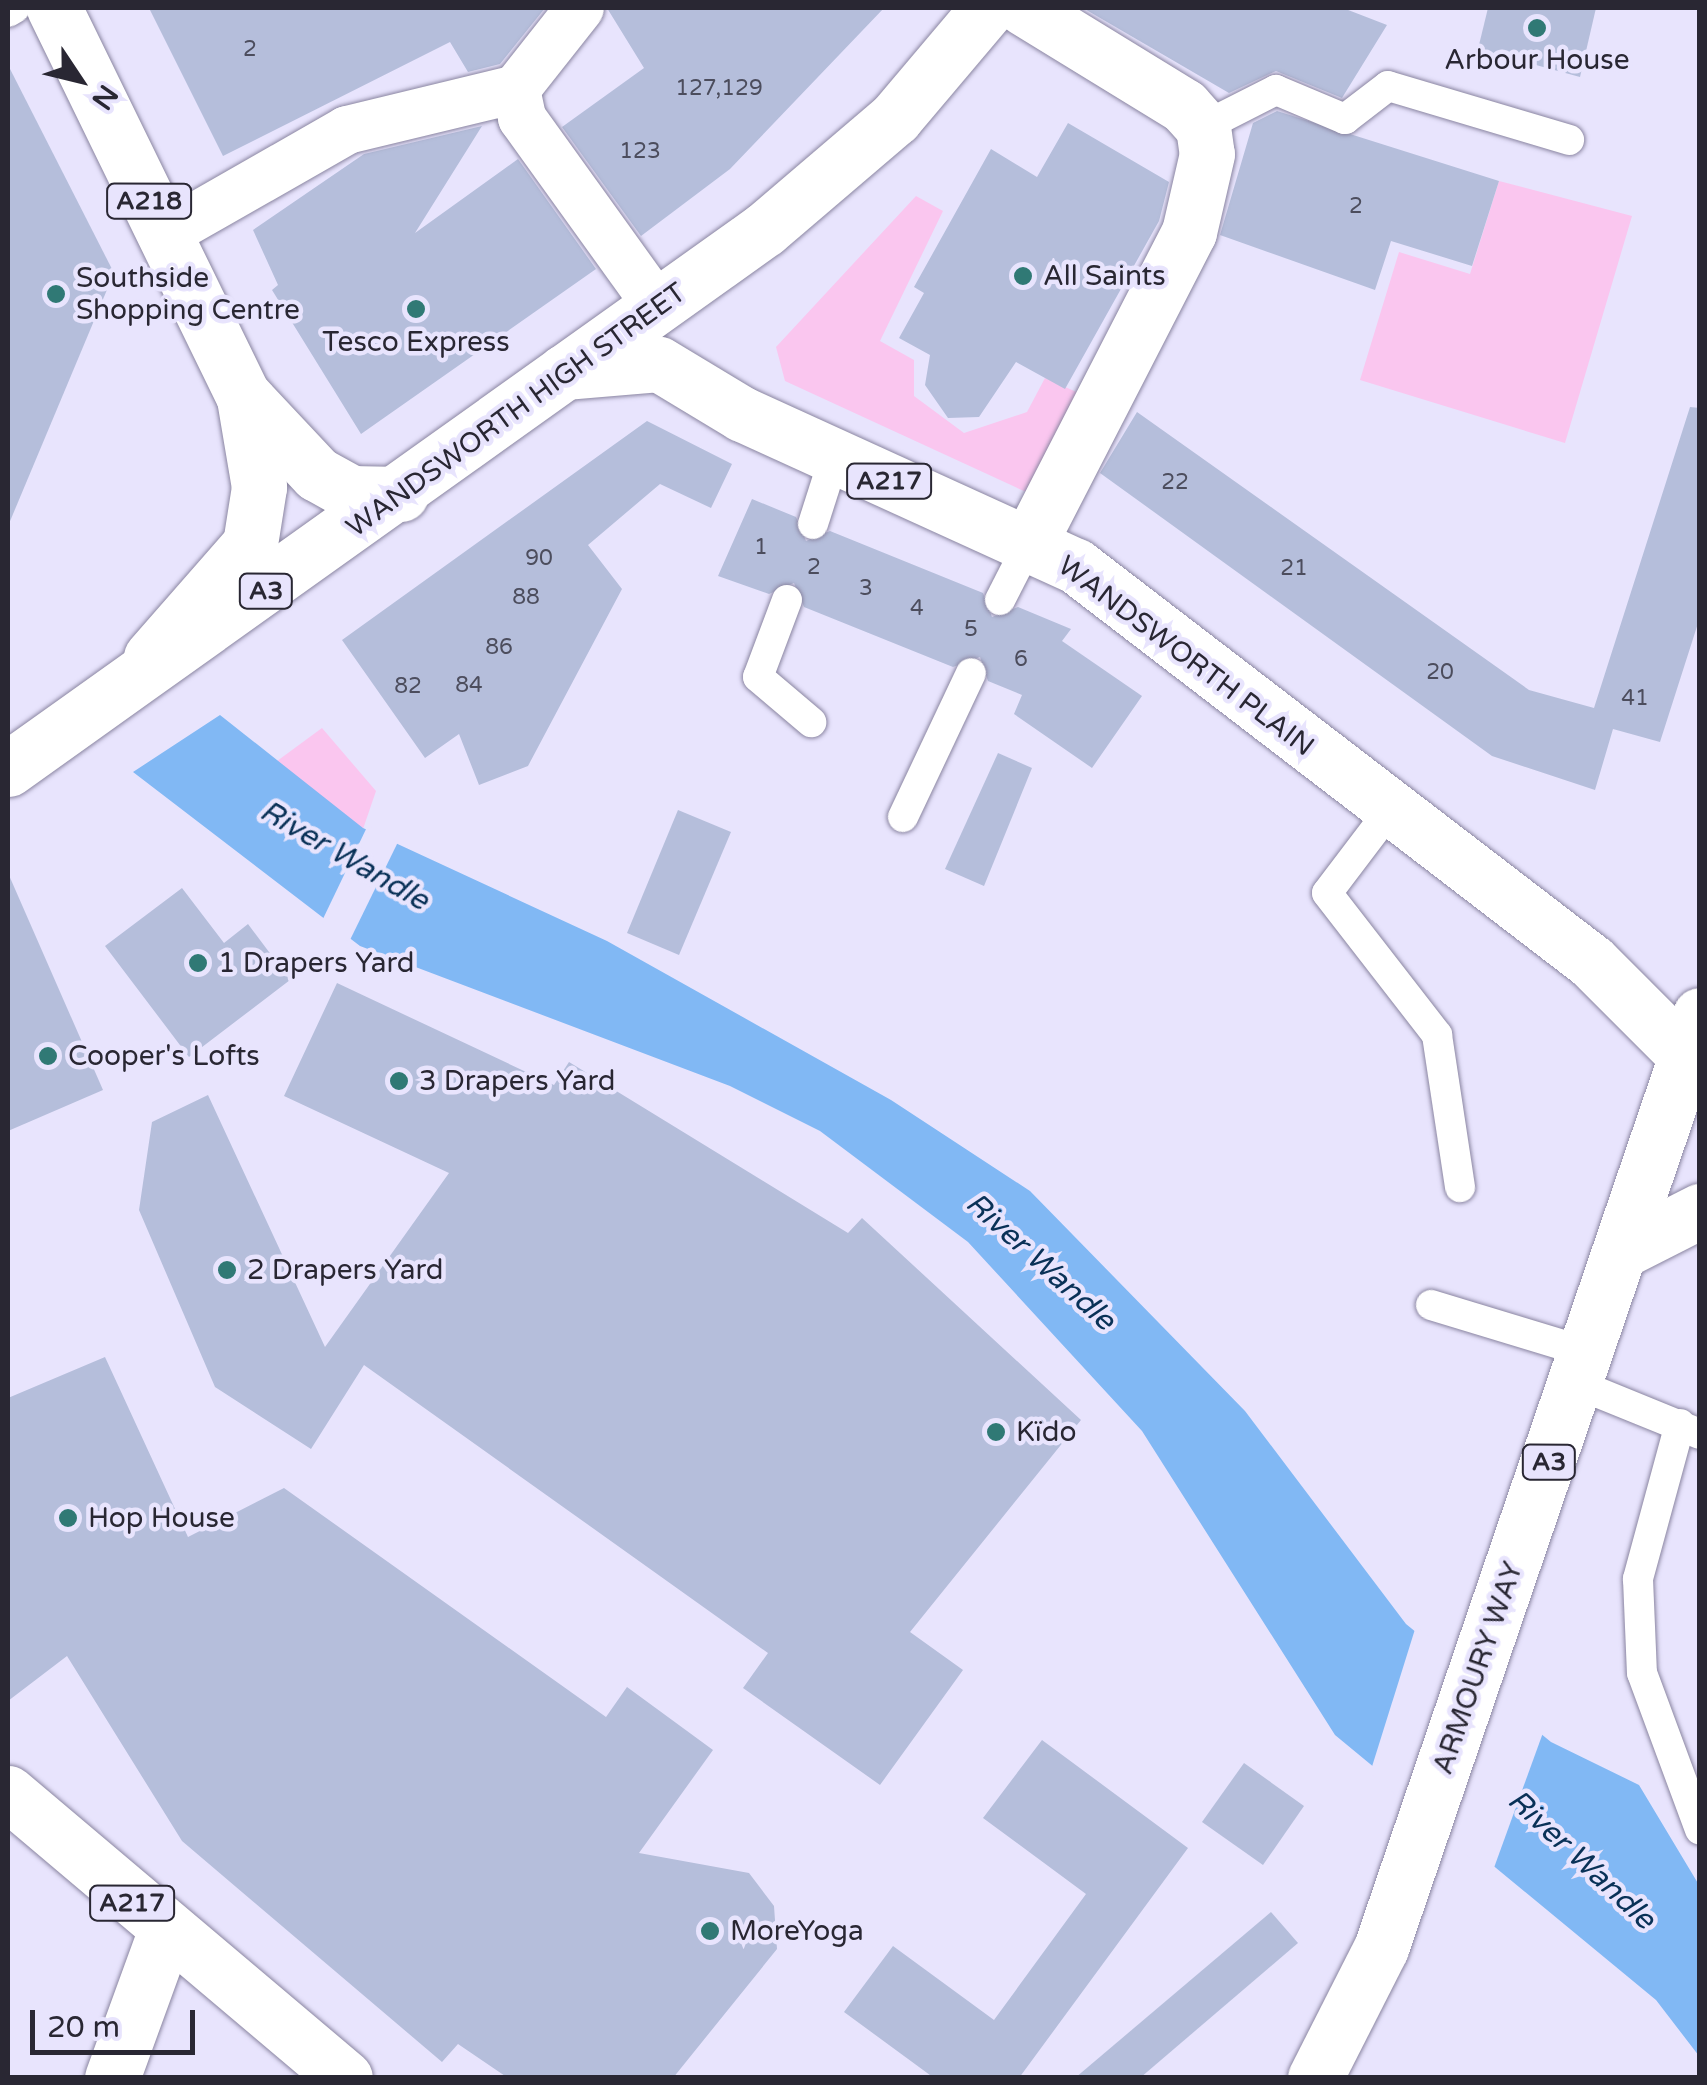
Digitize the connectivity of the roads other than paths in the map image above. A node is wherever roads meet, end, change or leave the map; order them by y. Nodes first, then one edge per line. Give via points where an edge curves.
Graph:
1 (15, 8) edge
2 (54, 8) edge
3 (580, 8) edge
4 (988, 8) edge
5 (1024, 8) edge
6 (8, 12) edge
7 (516, 89) junction
8 (1203, 127) junction
9 (1570, 140) dead end
10 (164, 234) junction
11 (657, 306) junction
12 (564, 372) junction
13 (244, 395) junction
14 (834, 458) junction
15 (401, 494) junction
16 (813, 524) dead end
17 (1030, 541) junction
18 (786, 600) dead end
19 (1000, 600) dead end
20 (970, 674) dead end
21 (128, 684) junction
22 (810, 722) dead end
23 (8, 769) edge
24 (1390, 810) junction
25 (902, 817) dead end
26 (1693, 1035) edge
27 (1460, 1187) dead end
28 (1700, 1212) edge
29 (1621, 1251) junction
30 (1432, 1305) dead end
31 (1582, 1368) junction
32 (1690, 1429) edge
33 (8, 1792) edge
34 (1700, 1830) edge
35 (165, 1932) junction
36 (112, 2078) edge
37 (344, 2078) edge
38 (1314, 2078) edge

1 - 6 lane
2 - 10 main road, A218
3 - 7 street
4 - 11 main road, WANDSWORTH HIGH STREET / A3 via 866,146
5 - 8 main road
7 - 10 street via 347,130
7 - 11 street via 522,118
8 - 9 lane via 1276,90 1345,119 1388,86
8 - 17 main road via 1207,154 1188,232
10 - 13 main road, A218
11 - 12 main road, WANDSWORTH HIGH STREET / A3
12 - 14 main road, WANDSWORTH PLAIN / A217 via 659,364
12 - 15 main road, WANDSWORTH HIGH STREET / A3
13 - 15 main road, A218 via 317,474 351,493
13 - 21 main road, A218 via 259,487 250,544
14 - 16 lane
14 - 17 main road, WANDSWORTH PLAIN / A217
15 - 21 main road, WANDSWORTH HIGH STREET / A3
17 - 19 lane
17 - 24 main road, WANDSWORTH PLAIN / A217 via 1076,566
18 - 22 lane via 758,678
20 - 25 lane
21 - 23 main road, WANDSWORTH HIGH STREET / A3
24 - 26 main road, WANDSWORTH PLAIN / A217
24 - 27 lane via 1327,893 1437,1035
26 - 29 main road, ARMOURY WAY / A3
28 - 29 main road
29 - 31 main road, ARMOURY WAY / A3
30 - 31 lane
31 - 32 lane
31 - 38 main road, ARMOURY WAY / A3 via 1381,1948
32 - 34 lane via 1638,1579 1642,1673
33 - 35 main road, A217
35 - 36 main road
35 - 37 main road, A217

